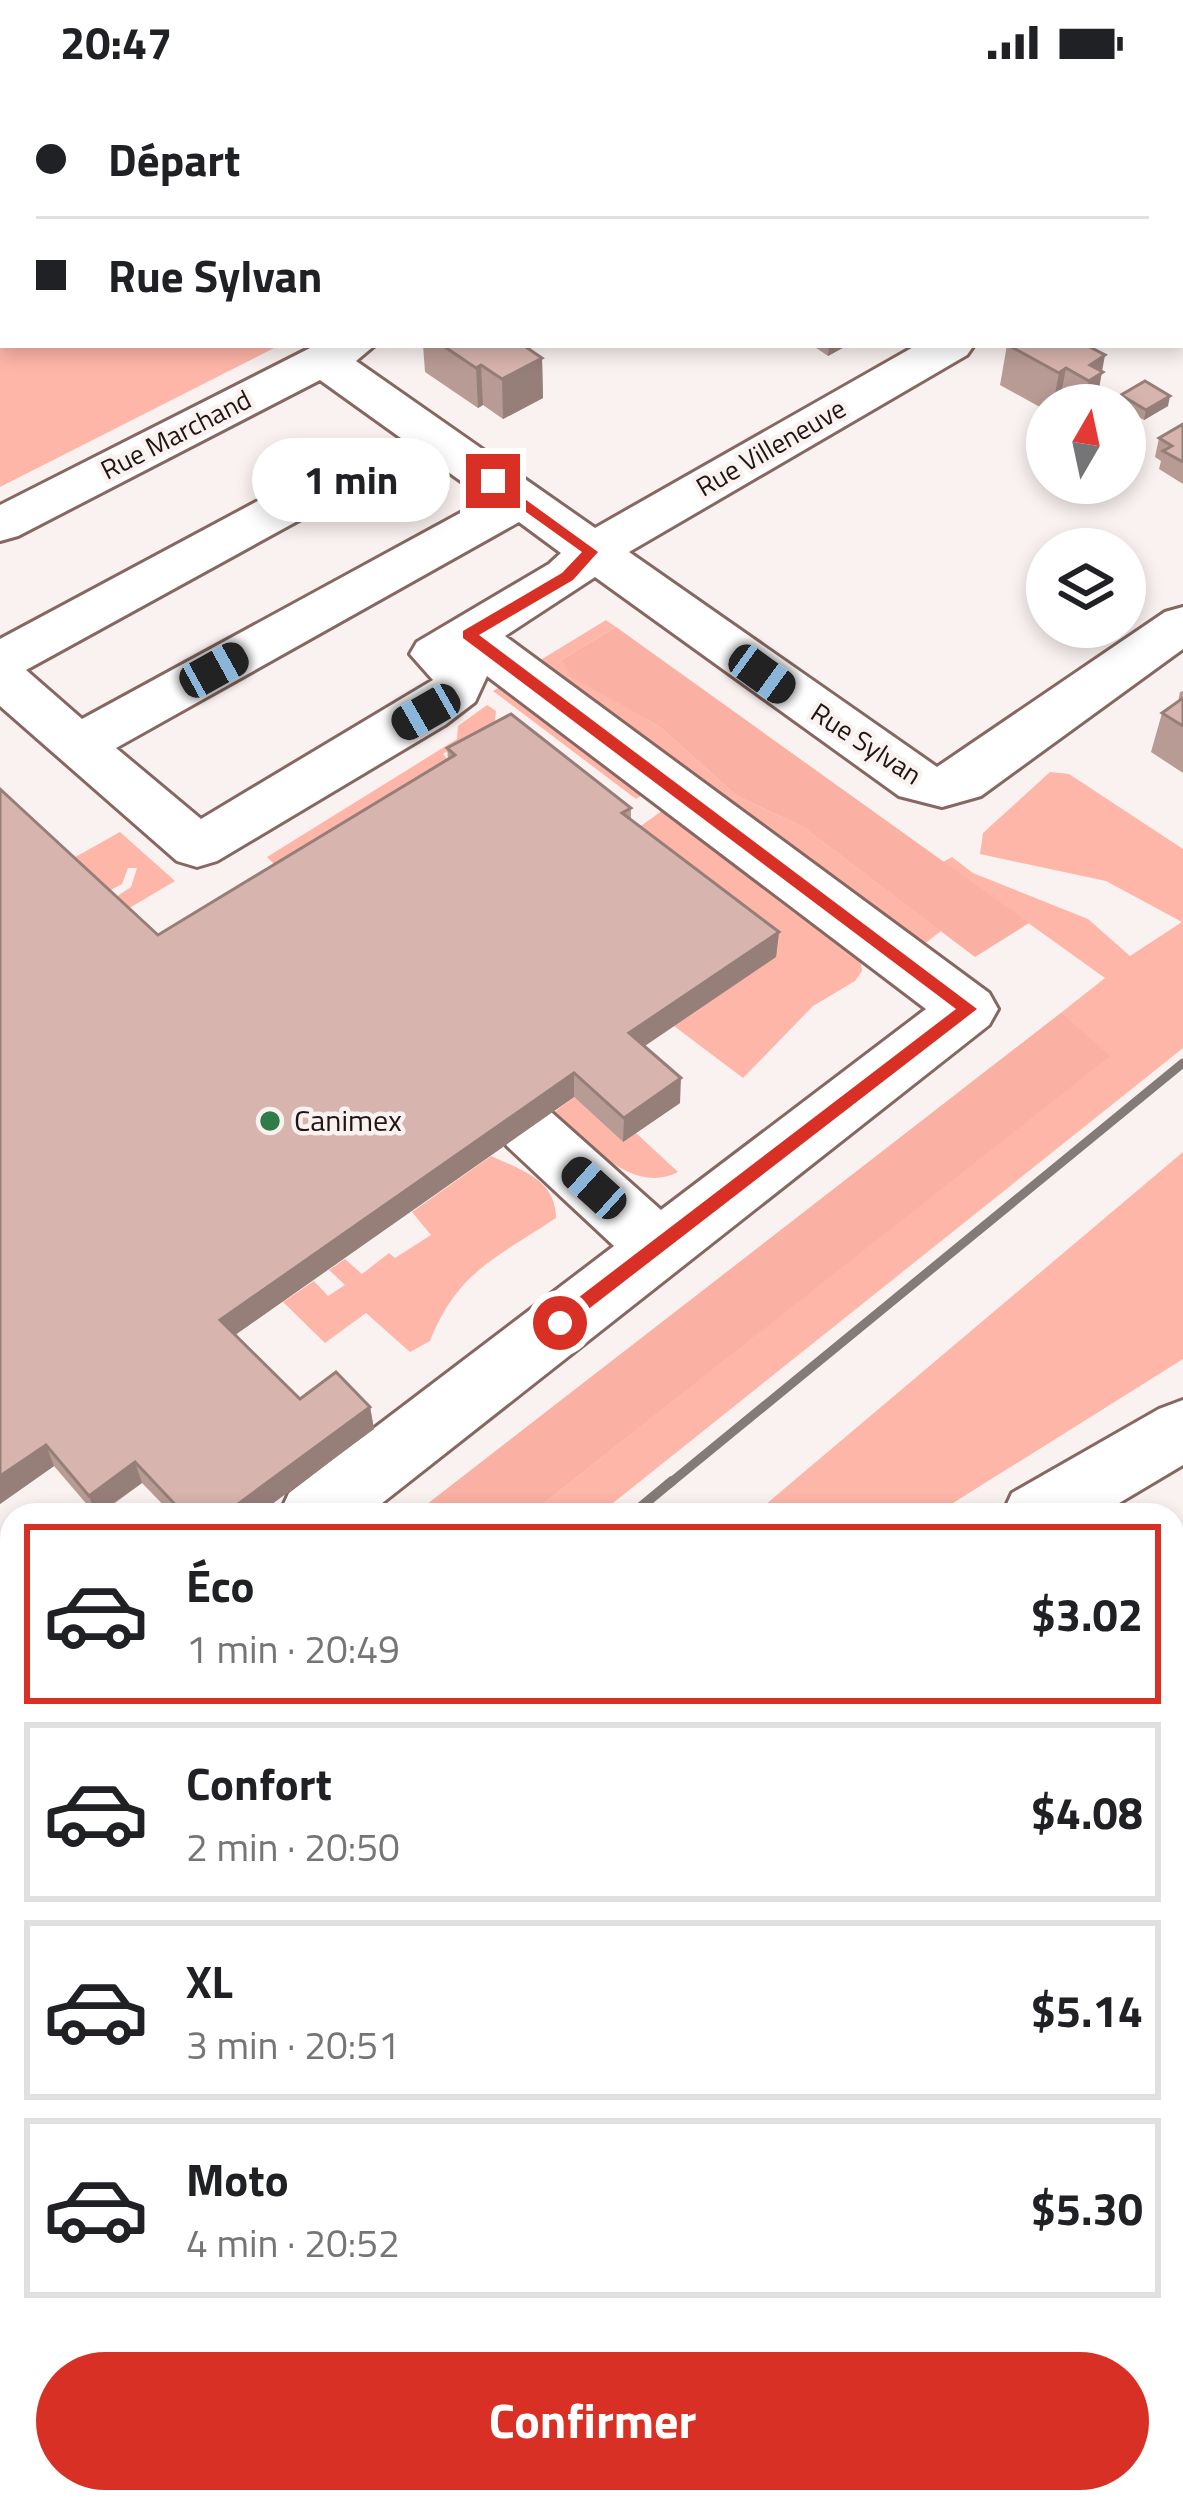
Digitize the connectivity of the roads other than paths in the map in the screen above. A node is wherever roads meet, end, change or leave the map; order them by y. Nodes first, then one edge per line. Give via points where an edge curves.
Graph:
1 (946, 348) edge
2 (338, 352) edge
3 (357, 468) dead end
4 (520, 500) junction
5 (0, 525) edge
6 (591, 552) junction
7 (1183, 624) edge
8 (468, 635) junction
9 (0, 662) edge
10 (0, 677) edge
11 (78, 745) junction
12 (529, 1129) edge
13 (659, 1247) junction
14 (1183, 1430) edge
15 (329, 1503) edge
16 (1058, 1503) edge

1 - 6 street, Rue Villeneuve
2 - 4 street, Rue Sylvan
2 - 5 street, Rue Marchand
3 - 9 street
4 - 6 street, Rue Sylvan
4 - 11 street
6 - 7 street, Rue Sylvan via 878,757 942,788 969,777
6 - 8 street, Rue Villeneuve via 568,576
8 - 11 street via 436,654 461,674 456,689 197,847
8 - 13 street via 968,1009
10 - 11 street
12 - 13 street
13 - 15 street
14 - 16 street

